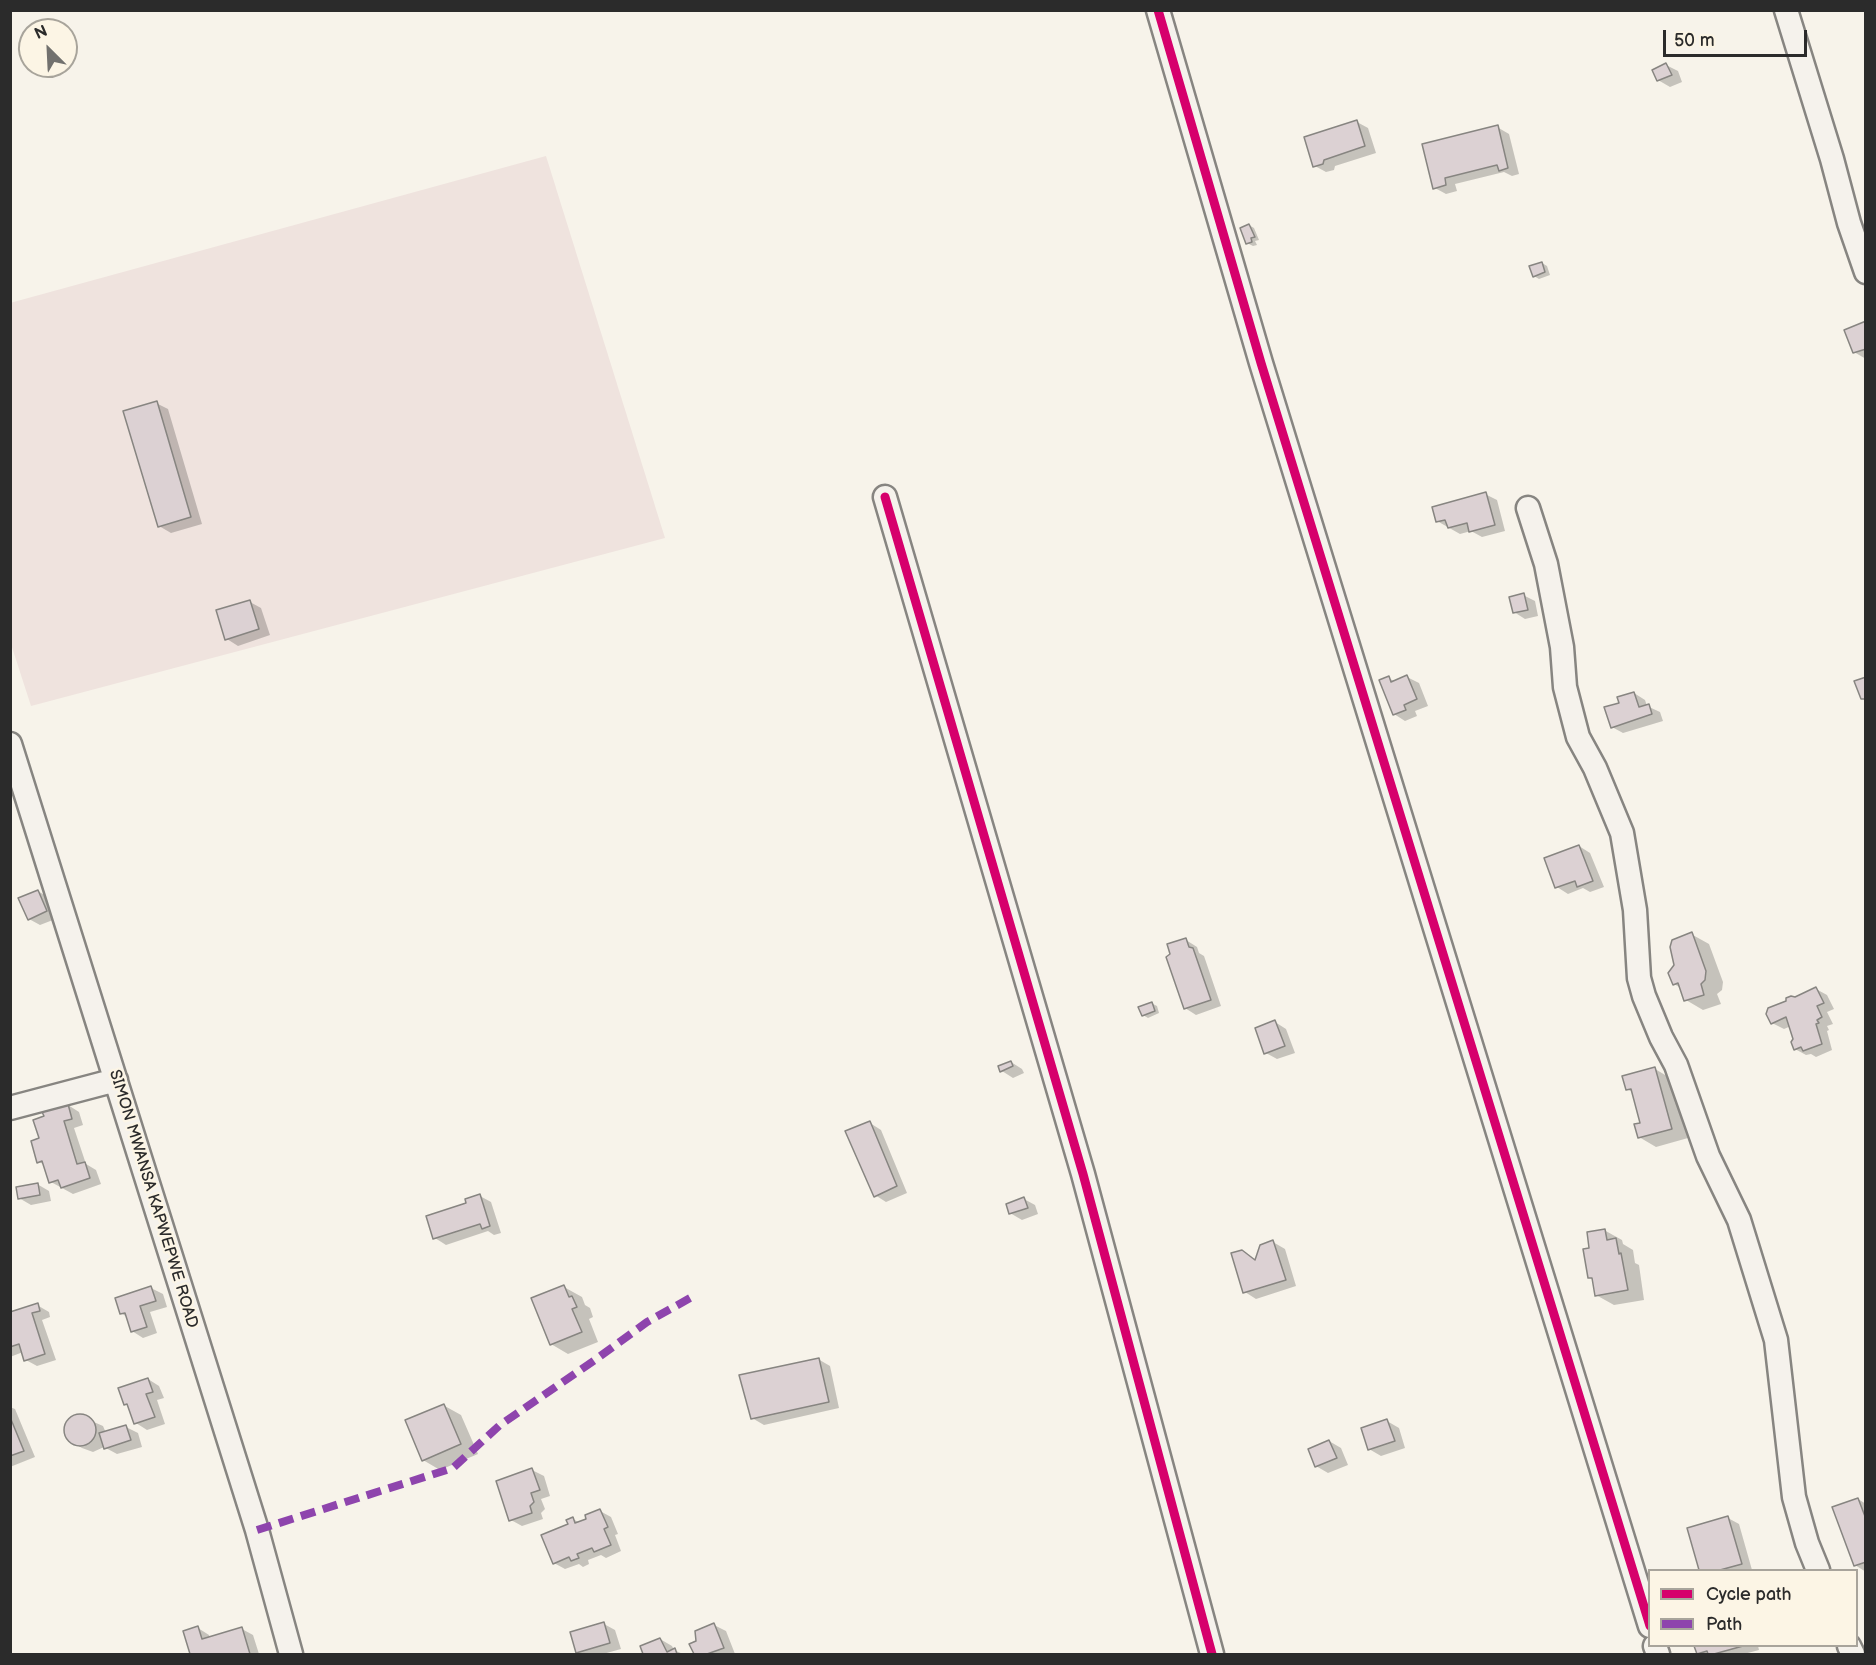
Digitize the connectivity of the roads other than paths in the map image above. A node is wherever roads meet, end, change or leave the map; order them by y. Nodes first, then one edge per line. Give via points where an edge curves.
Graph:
1 (1158, 10) edge
2 (1786, 10) edge
3 (1866, 272) edge
4 (885, 497) dead end
5 (1528, 508) dead end
6 (12, 753) edge
7 (116, 1080) junction
8 (10, 1108) edge
9 (1818, 1569) edge
10 (1648, 1620) edge
11 (291, 1654) edge
12 (1212, 1654) edge

1 - 10 street via 1261,363
2 - 3 street
4 - 12 street via 1083,1174
5 - 9 street via 1546,564 1562,647 1564,687 1578,737 1622,833 1644,996 1676,1065 1708,1156 1739,1220 1776,1340 1794,1497
6 - 7 street, SIMON MWANSA KAPWEPWE ROAD
7 - 8 street
7 - 11 street, SIMON MWANSA KAPWEPWE ROAD via 257,1530

